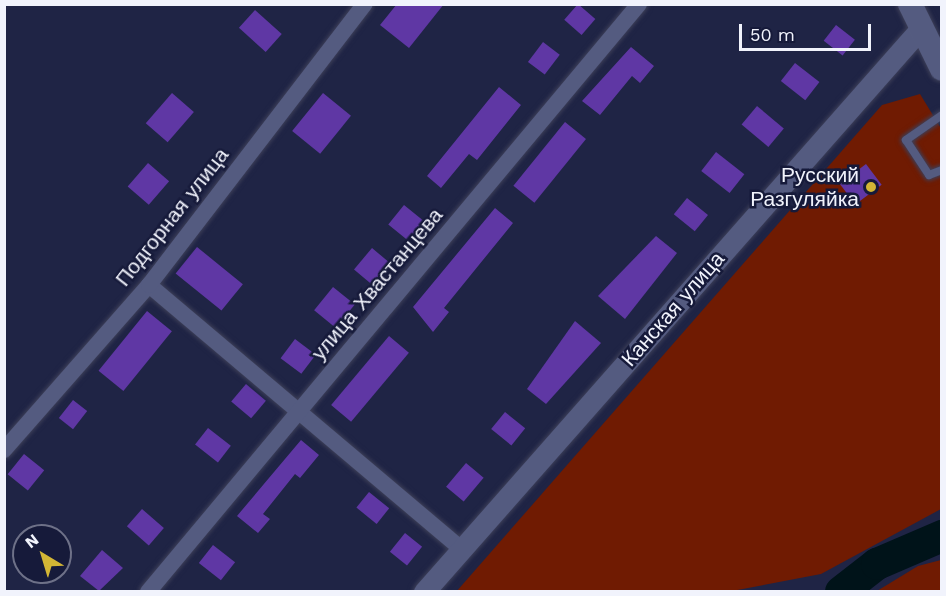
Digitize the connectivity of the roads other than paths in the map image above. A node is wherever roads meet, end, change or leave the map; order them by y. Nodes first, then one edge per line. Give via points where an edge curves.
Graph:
1 (365, 4) edge
2 (639, 4) edge
3 (910, 4) edge
4 (921, 28) junction
5 (942, 69) edge
6 (942, 115) edge
7 (942, 170) edge
8 (149, 285) junction
9 (300, 411) junction
10 (4, 450) edge
11 (461, 549) junction
12 (148, 591) edge
13 (424, 591) edge

1 - 8 street, Подгорная улица
2 - 9 street, улица Хвастанцева
3 - 4 main road
4 - 5 main road
4 - 11 street, Канская улица
6 - 7 lane via 906,140 929,175
8 - 9 street
8 - 10 street, Подгорная улица
9 - 11 street
9 - 12 street, улица Хвастанцева
11 - 13 street, Канская улица

